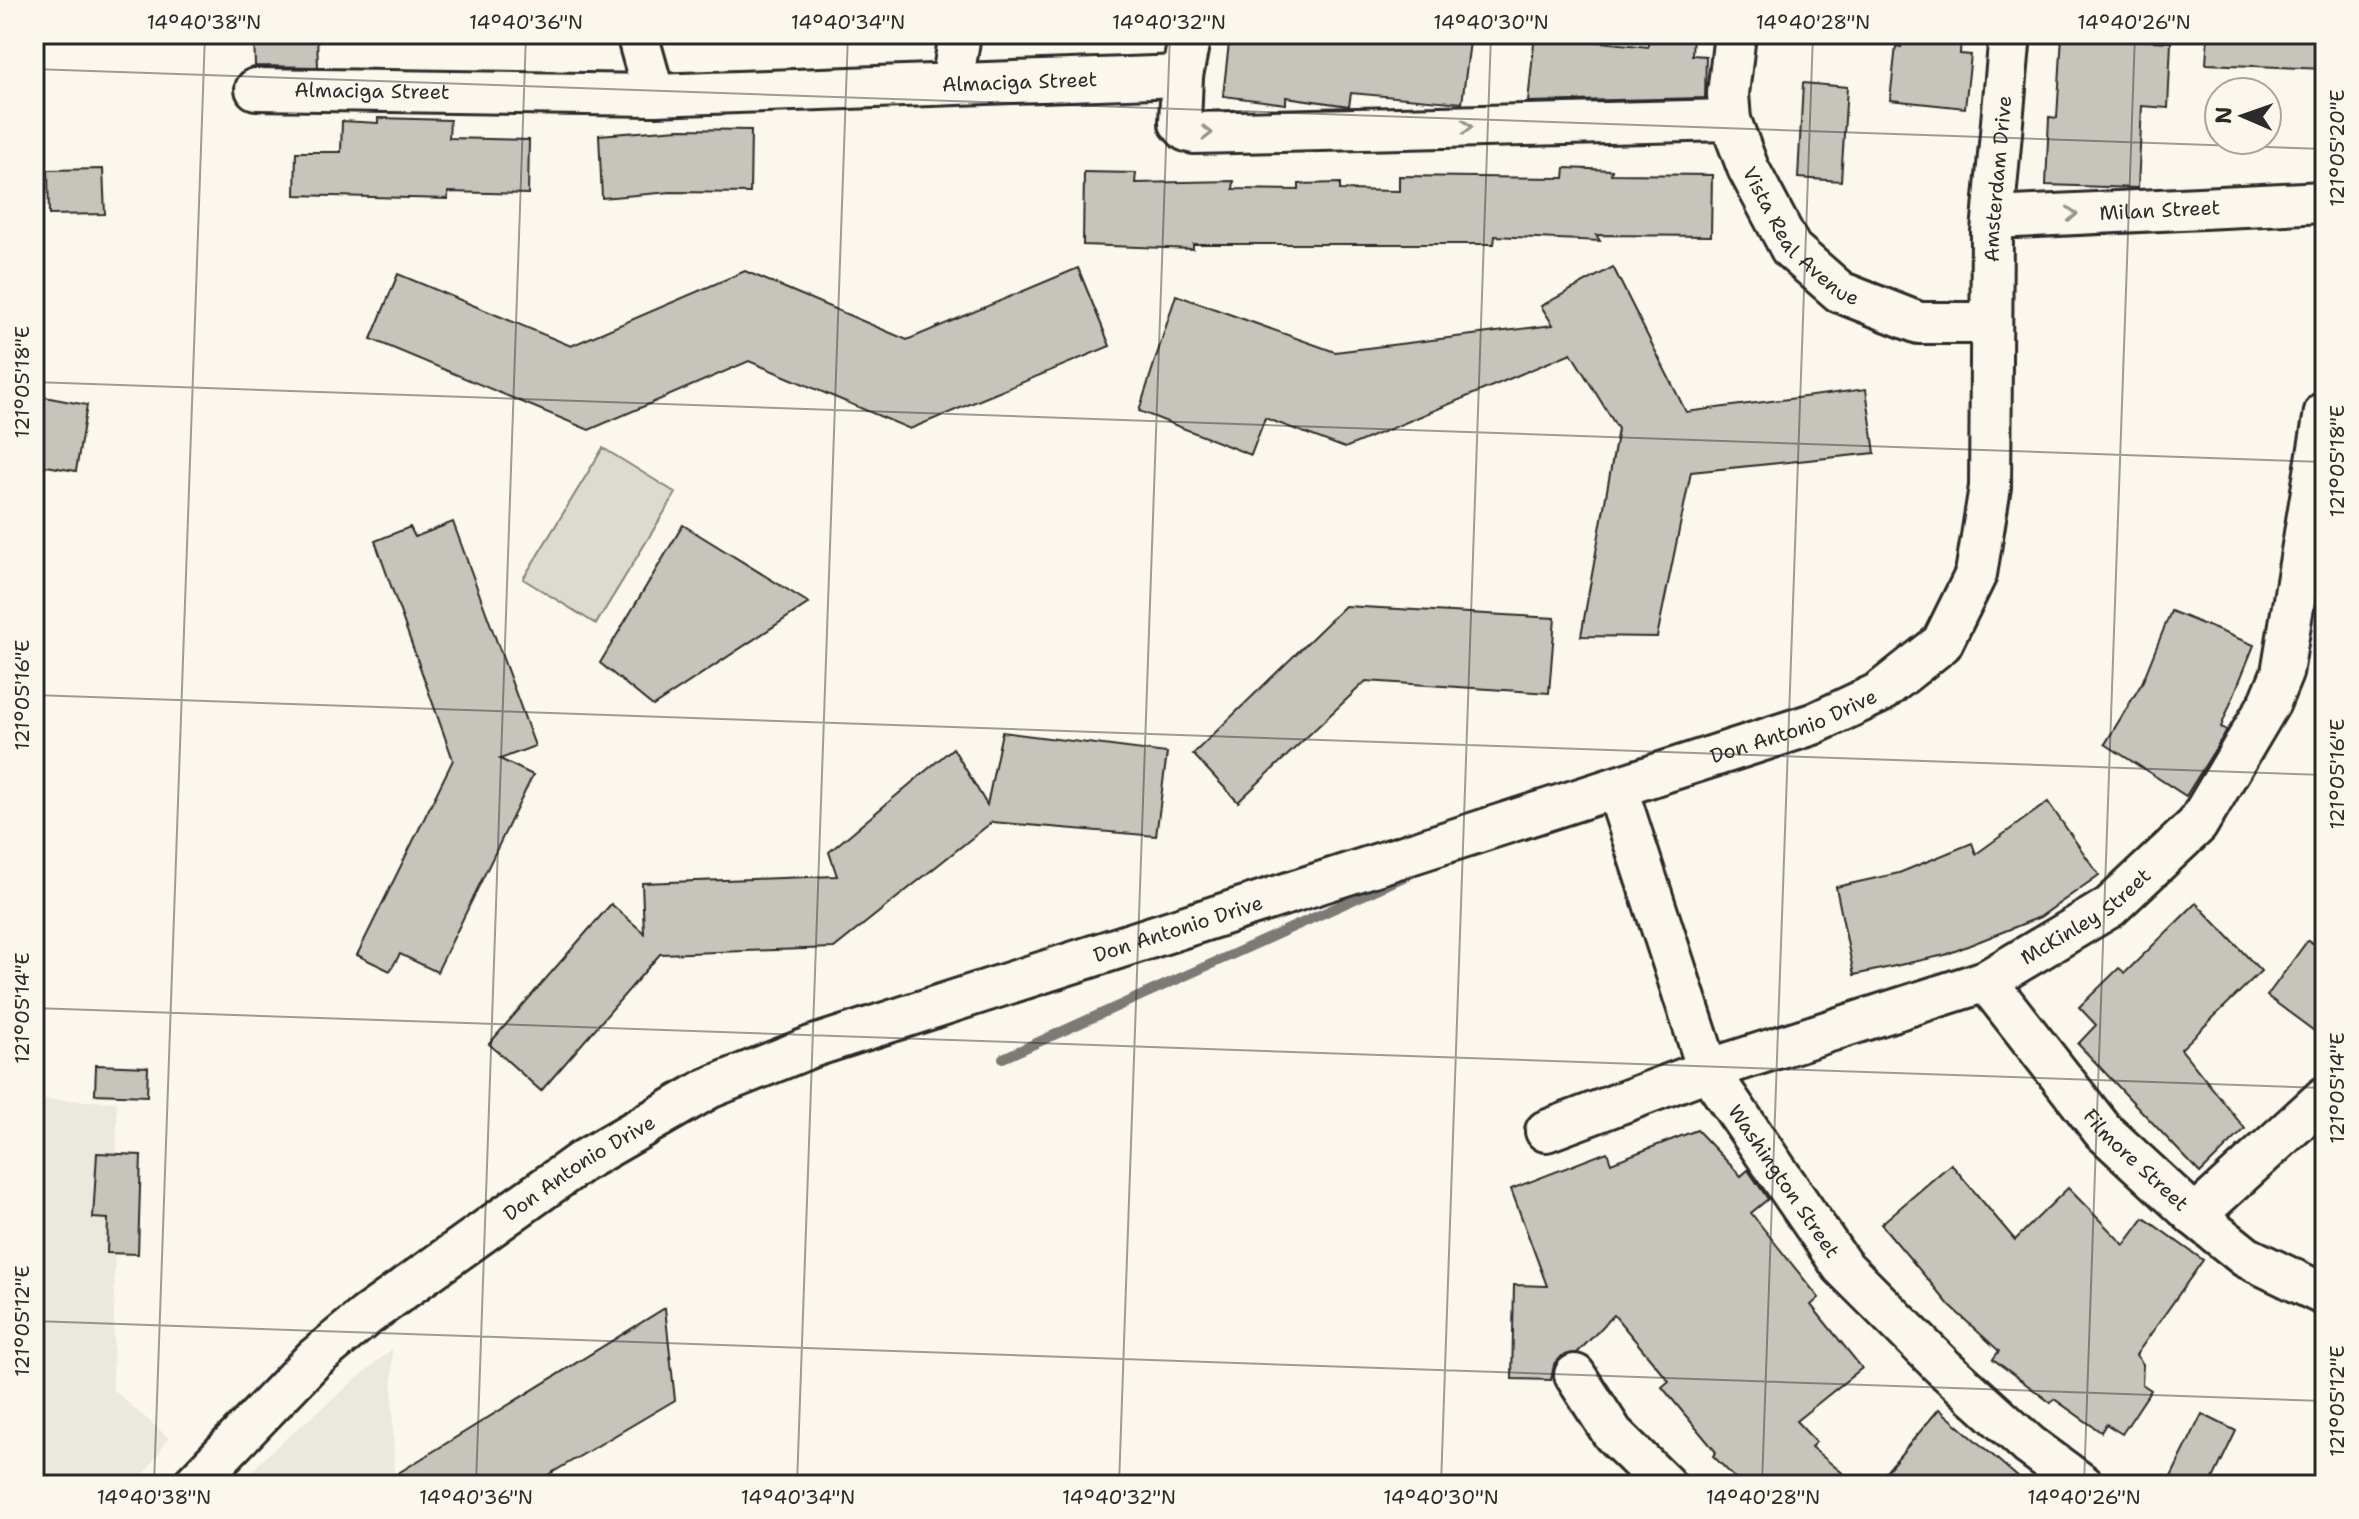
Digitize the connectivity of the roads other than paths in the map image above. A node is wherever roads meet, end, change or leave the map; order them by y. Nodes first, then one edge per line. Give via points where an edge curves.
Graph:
1 (637, 34) edge
2 (960, 34) edge
3 (1190, 34) edge
4 (1735, 34) edge
5 (2010, 34) edge
6 (1182, 76) junction
7 (952, 84) junction
8 (256, 89) dead end
9 (654, 95) junction
10 (1730, 120) junction
11 (2325, 202) edge
12 (1994, 218) junction
13 (1991, 323) junction
14 (2325, 412) edge
15 (1617, 789) junction
16 (1986, 981) junction
17 (1708, 1070) junction
18 (2325, 1097) edge
19 (1546, 1131) dead end
20 (2195, 1216) junction
21 (2325, 1295) edge
22 (1575, 1375) dead end
23 (193, 1485) edge
24 (1665, 1485) edge
25 (2083, 1485) edge

1 - 9 street
2 - 7 street
3 - 6 street
4 - 10 street, Vista Real Avenue
5 - 12 street, Amsterdam Drive
6 - 7 street, Almaciga Street
6 -> 10 street via 1180,123 1187,131 1205,134
7 - 9 street, Almaciga Street
8 - 9 street, Almaciga Street
10 - 13 street, Vista Real Avenue via 1748,168 1791,249 1840,292 1919,323
12 -> 11 street, Milan Street
12 - 13 street, Amsterdam Drive
13 - 15 street, Don Antonio Drive via 1990,487 1976,574 1942,643 1879,693 1813,724
14 - 16 street, McKinley Street via 2282,673 2197,825 2110,907
15 - 17 street, Washington Street
15 - 23 street, Don Antonio Drive via 811,1047 709,1088 581,1162 366,1316 314,1359
16 - 17 street, McKinley Street
16 - 20 street, Filmore Street via 2103,1131
17 - 19 street, McKinley Street
17 - 25 street, Washington Street via 1842,1266 1943,1367 2029,1445
18 - 20 street
20 - 21 street, Filmore Street via 2246,1257
22 - 24 street via 1613,1434

